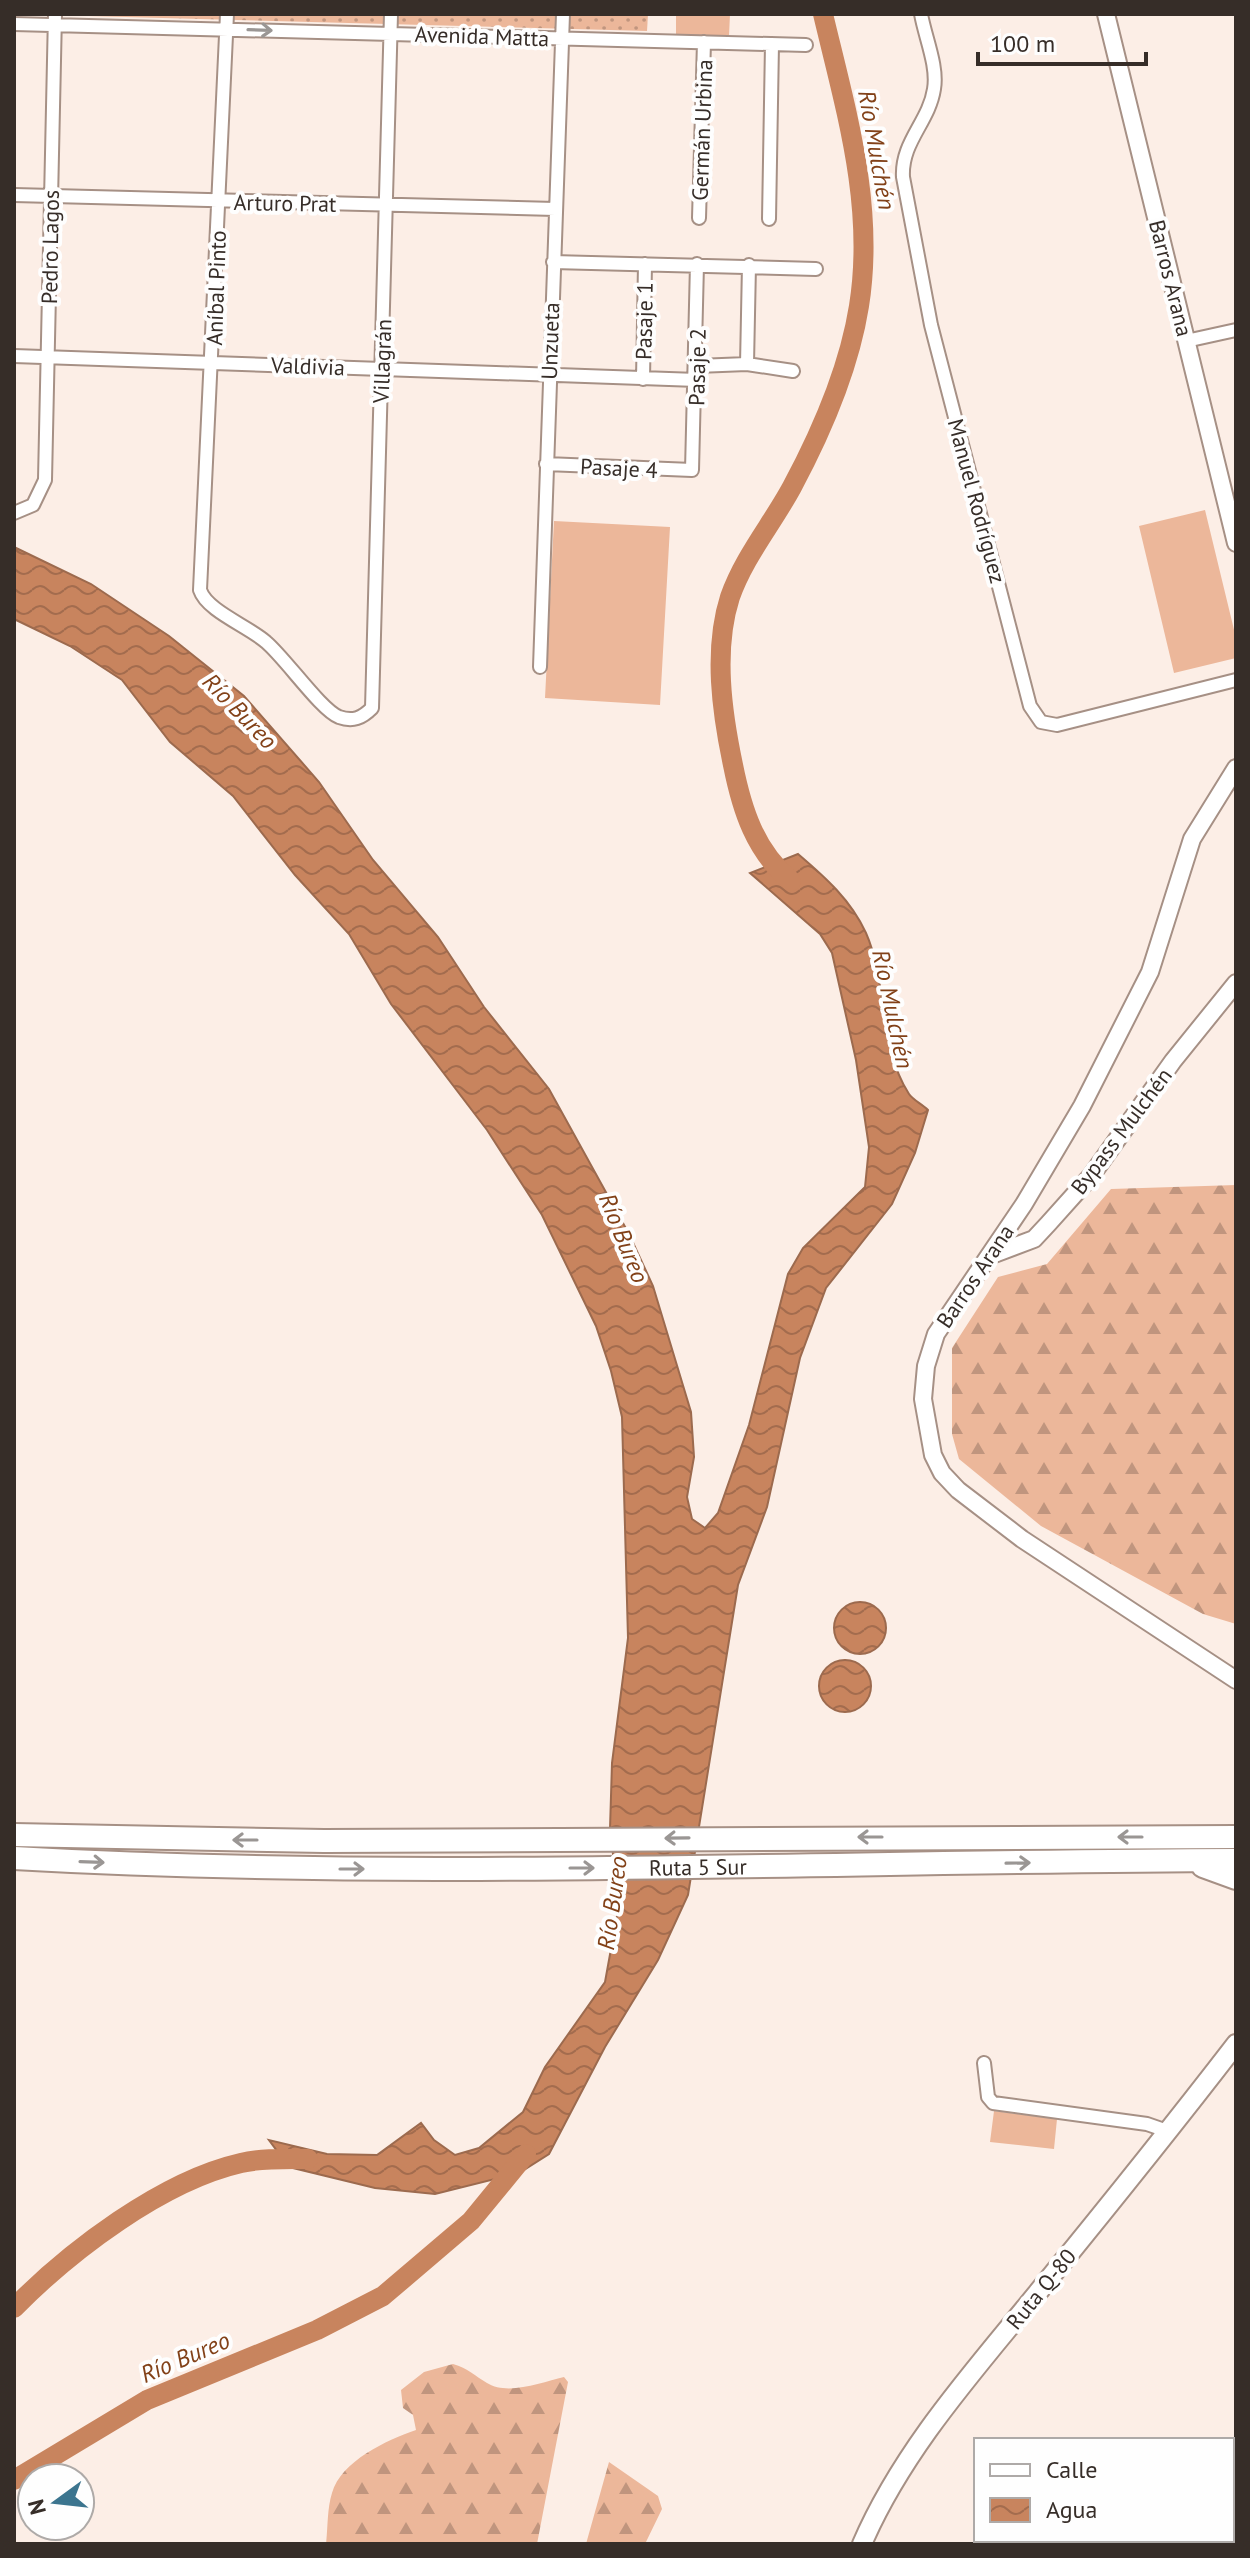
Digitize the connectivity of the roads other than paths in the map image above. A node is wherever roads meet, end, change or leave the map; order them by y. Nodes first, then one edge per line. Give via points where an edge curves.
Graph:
1 (227, 14) edge
2 (391, 14) edge
3 (563, 14) edge
4 (921, 14) edge
5 (1106, 14) edge
6 (55, 19) edge
7 (14, 24) edge
8 (227, 29) junction
9 (391, 34) junction
10 (561, 38) junction
11 (704, 42) junction
12 (772, 44) junction
13 (806, 45) dead end
14 (14, 195) edge
15 (51, 196) junction
16 (220, 201) junction
17 (387, 205) junction
18 (555, 209) junction
19 (699, 218) dead end
20 (769, 219) dead end
21 (553, 262) junction
22 (645, 264) junction
23 (697, 264) junction
24 (749, 265) junction
25 (816, 269) dead end
26 (1236, 330) edge
27 (1186, 341) junction
28 (14, 356) edge
29 (48, 357) junction
30 (213, 363) junction
31 (747, 364) junction
32 (697, 366) junction
33 (381, 369) junction
34 (793, 371) dead end
35 (549, 375) junction
36 (643, 379) junction
37 (697, 380) junction
38 (546, 464) junction
39 (692, 470) joint
40 (1232, 505) edge
41 (14, 513) edge
42 (1236, 543) edge
43 (540, 667) dead end
44 (1236, 680) edge
45 (372, 708) joint
46 (1236, 768) edge
47 (1236, 983) edge
48 (989, 1256) junction
49 (1236, 1680) edge
50 (1236, 1834) edge
51 (14, 1835) edge
52 (14, 1858) edge
53 (1187, 1860) junction
54 (1236, 1860) edge
55 (1236, 1878) edge
56 (1236, 2044) edge
57 (984, 2063) dead end
58 (1170, 2132) junction
59 (862, 2544) edge

1 - 8 street, Aníbal Pinto
2 - 9 street, Villagrán
3 - 10 street, Unzueta
4 - 44 street, Manuel Rodríguez via 935,86 902,159 903,177 931,325 1030,706 1041,722 1057,725
5 - 27 main road, Barros Arana
6 - 7 street, Avenida Matta
6 - 8 street, Avenida Matta
6 - 15 street, Pedro Lagos
8 -> 9 street, Avenida Matta
8 - 16 street, Aníbal Pinto
9 - 10 street, Avenida Matta
9 - 17 street, Villagrán
10 - 11 street, Avenida Matta
10 - 18 street, Unzueta
11 - 12 street, Avenida Matta
11 - 19 street, Germán Urbina
12 - 13 street, Avenida Matta
12 - 20 street
14 - 15 street, Arturo Prat
15 - 16 street, Arturo Prat
15 - 29 street, Pedro Lagos
16 - 17 street, Arturo Prat
16 - 30 street, Aníbal Pinto
17 - 18 street, Arturo Prat
17 - 33 street, Villagrán
18 - 21 street, Unzueta
21 - 22 street
21 - 35 street, Unzueta
22 - 23 street
22 - 36 street, Pasaje 1
23 - 24 street
23 - 32 street, Pasaje 2
24 - 25 street
24 - 31 street
26 - 27 street
27 - 40 main road, Barros Arana
28 - 29 street, Valdivia
29 - 30 street, Valdivia
29 - 41 street, Pedro Lagos via 45,480 33,505
30 - 33 street, Valdivia
30 - 45 street, Aníbal Pinto via 200,590 205,600 277,651 331,712 357,719
31 - 32 street
31 - 34 street
32 - 37 street, Pasaje 2
33 - 35 street, Valdivia
33 - 45 street, Villagrán
35 - 36 street, Valdivia
35 - 38 street, Unzueta
36 - 37 street, Valdivia
37 - 39 street, Pasaje 2
38 - 39 street, Pasaje 4
38 - 43 street, Unzueta
40 - 42 main road, Barros Arana
46 - 48 main road, Barros Arana via 1192,839 1138,999 1062,1142
47 - 48 main road, Bypass Mulchén via 1091,1176 1048,1224 1034,1239
48 - 49 main road, Barros Arana via 944,1318 926,1366 924,1415 942,1473 1004,1527
50 -> 51 highway, Ruta 5 Sur via 239,1840
52 -> 53 highway, Ruta 5 Sur via 239,1867 504,1868
53 - 54 highway, Ruta 5 Sur
53 - 55 highway
56 - 58 main road, Ruta Q-80
57 - 58 street via 993,2103 1147,2124
58 - 59 main road, Ruta Q-80 via 937,2418

